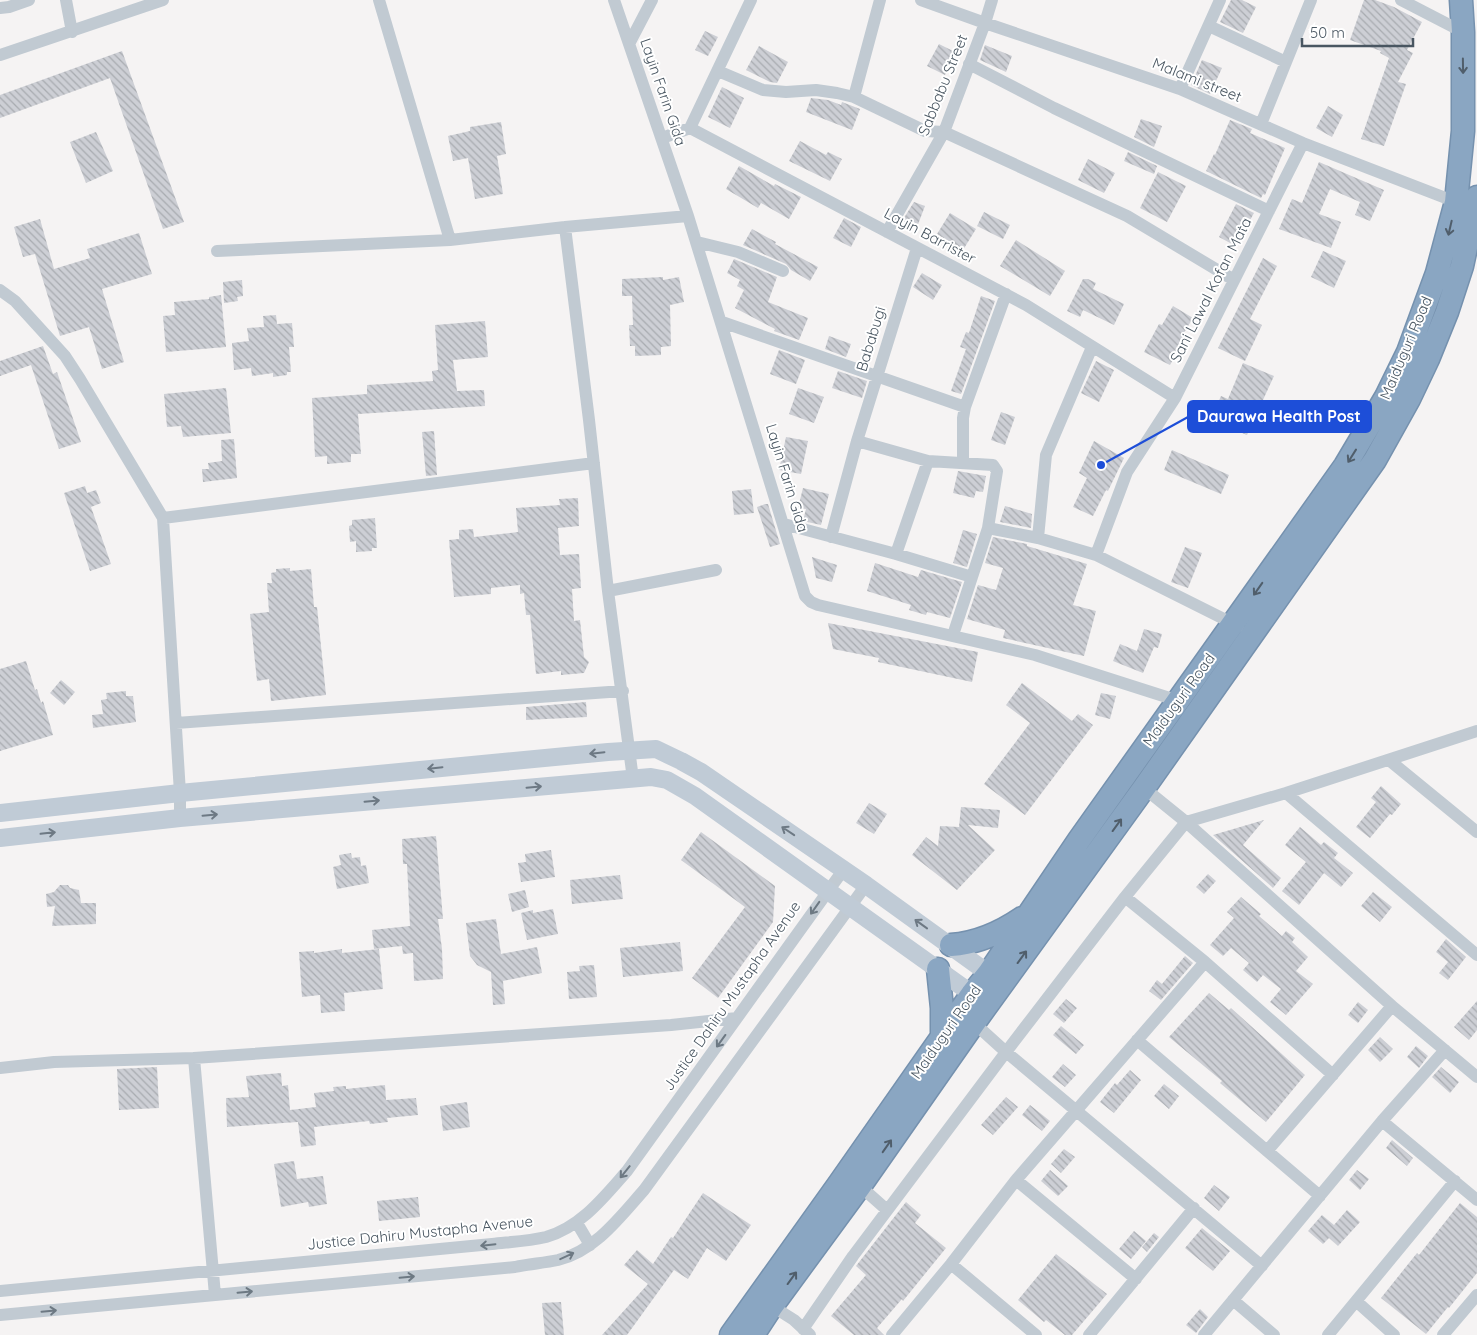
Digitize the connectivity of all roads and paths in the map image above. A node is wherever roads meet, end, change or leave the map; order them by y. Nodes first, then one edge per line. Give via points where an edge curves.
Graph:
1 (29, 0) edge
2 (66, 0) edge
3 (163, 0) edge
4 (379, 0) edge
5 (614, 0) edge
6 (652, 0) edge
7 (751, 0) edge
8 (880, 0) edge
9 (921, 0) edge
10 (992, 0) edge
11 (1220, 0) edge
12 (1311, 0) edge
13 (1401, 0) edge
14 (1461, 0) edge
15 (945, 4) edge
16 (0, 8) edge
17 (985, 24) junction
18 (1209, 26) junction
19 (72, 32) junction
20 (1463, 32) junction
21 (629, 44) junction
22 (0, 55) edge
23 (1286, 62) junction
24 (969, 64) junction
25 (718, 71) junction
26 (1180, 89) junction
27 (854, 98) junction
28 (1261, 124) junction
29 (690, 128) junction
30 (944, 132) junction
31 (662, 138) junction
32 (1303, 143) junction
33 (1477, 197) edge
34 (1456, 202) junction
35 (1269, 211) junction
36 (688, 216) junction
37 (565, 227) junction
38 (887, 232) junction
39 (450, 240) junction
40 (697, 242) junction
41 (916, 248) junction
42 (217, 251) dead end
43 (783, 271) dead end
44 (1234, 280) junction
45 (0, 290) edge
46 (1006, 294) junction
47 (722, 322) junction
48 (1092, 347) junction
49 (876, 376) junction
50 (1174, 398) junction
51 (965, 406) junction
52 (856, 441) junction
53 (928, 460) junction
54 (594, 463) junction
55 (963, 463) junction
56 (163, 518) junction
57 (784, 524) junction
58 (988, 528) junction
59 (831, 537) junction
60 (1038, 538) junction
61 (896, 554) junction
62 (1096, 555) junction
63 (716, 570) dead end
64 (972, 577) junction
65 (608, 591) junction
66 (1243, 629) junction
67 (953, 635) junction
68 (623, 690) junction
69 (1179, 701) junction
70 (176, 723) junction
71 (1477, 731) edge
72 (630, 750) junction
73 (1389, 760) junction
74 (633, 779) junction
75 (1144, 788) junction
76 (180, 793) junction
77 (1286, 793) junction
78 (0, 813) edge
79 (180, 818) junction
80 (1186, 822) junction
81 (1477, 832) edge
82 (0, 838) edge
83 (844, 869) junction
84 (866, 885) junction
85 (827, 891) junction
86 (1125, 897) junction
87 (849, 908) junction
88 (1031, 912) junction
89 (951, 945) junction
90 (1477, 955) edge
91 (1205, 962) junction
92 (938, 969) junction
93 (996, 979) junction
94 (980, 999) junction
95 (1392, 1006) junction
96 (737, 1018) junction
97 (974, 1023) junction
98 (942, 1036) junction
99 (1137, 1040) junction
100 (1445, 1050) junction
101 (1006, 1052) junction
102 (194, 1058) junction
103 (0, 1068) edge
104 (1333, 1075) junction
105 (1477, 1077) edge
106 (1077, 1110) junction
107 (1382, 1121) junction
108 (1267, 1151) junction
109 (1016, 1180) junction
110 (1455, 1181) junction
111 (860, 1186) junction
112 (1320, 1196) junction
113 (1477, 1200) edge
114 (1194, 1208) junction
115 (887, 1210) junction
116 (577, 1223) junction
117 (590, 1245) junction
118 (951, 1264) junction
119 (1262, 1266) junction
120 (212, 1270) junction
121 (1136, 1279) junction
122 (0, 1291) edge
123 (214, 1295) junction
124 (1477, 1295) edge
125 (1233, 1300) junction
126 (1356, 1301) junction
127 (772, 1306) junction
128 (0, 1315) edge
129 (806, 1332) edge
130 (754, 1334) edge
131 (731, 1335) edge
132 (893, 1335) edge
133 (1036, 1335) edge
134 (1089, 1335) edge
135 (1204, 1335) edge
136 (1274, 1335) edge
137 (1328, 1335) edge
138 (1394, 1335) edge
139 (1443, 1335) edge

1 - 16 street
2 - 19 street
3 - 19 street
4 - 39 street
5 - 21 street, Layin Farin Gida
6 - 21 street
7 - 25 street
8 - 27 street
9 - 15 street, Malami street
10 - 17 street, Sabbabu Street
11 - 18 street
12 - 23 street
13 - 20 street
14 - 20 highway, Maiduguri Road
15 - 17 street, Malami street
17 - 24 street, Sabbabu Street
17 - 26 street, Malami street
18 - 23 street
18 - 26 street
19 - 22 street
20 -> 34 highway, Maiduguri Road via 1463,130
21 - 31 street, Layin Farin Gida
23 - 28 street
24 - 30 street, Sabbabu Street
24 - 35 street
25 - 27 street via 763,90 816,90
25 - 29 street
26 - 28 street, Malami street
27 - 30 street via 925,131
28 - 32 street, Malami street
29 - 31 street
29 - 38 street, Layin Barrister
30 - 38 street, Sabbabu Street
30 - 44 street via 1128,216
31 - 36 street, Layin Farin Gida
32 - 34 street, Malami street
32 - 35 street, Sani Lawal Kofan Mata
33 - 66 highway, Maiduguri Road via 1462,266 1447,312 1409,399 1375,460
34 -> 66 highway, Maiduguri Road via 1426,305 1386,397
35 - 44 street, Sani Lawal Kofan Mata
36 - 37 street
36 - 40 street, Layin Farin Gida
37 - 39 street
37 - 54 street
38 - 41 street, Layin Barrister
39 - 42 street
40 - 43 street via 738,252
40 - 47 street, Layin Farin Gida
41 - 46 street, Layin Barrister
41 - 49 street, Bababugi
44 - 50 street, Sani Lawal Kofan Mata
45 - 56 street via 15,301 65,356
46 - 48 street, Layin Barrister
46 - 51 street
47 - 49 street
47 - 57 street, Layin Farin Gida
48 - 50 street, Layin Barrister
48 - 60 street via 1046,455
49 - 51 street
49 - 52 street, Bababugi
50 - 62 street, Sani Lawal Kofan Mata via 1127,472
51 - 55 street
52 - 53 street
52 - 59 street, Bababugi
53 - 55 street
53 - 61 street
54 - 56 street
54 - 65 street
55 - 58 street via 993,465 998,471
56 - 70 street
57 - 59 street
57 - 67 street, Layin Farin Gida via 806,596 811,602
58 - 60 street
58 - 64 street
59 - 61 street
60 - 62 street
61 - 64 street
62 - 66 street
63 - 65 street
64 - 67 street
65 - 68 street
66 - 69 highway, Maiduguri Road
66 - 75 highway, Maiduguri Road
67 - 69 street, Layin Farin Gida via 1035,655
68 - 70 street
68 - 72 street
69 - 88 highway, Maiduguri Road
70 - 76 street
71 - 73 street
72 - 74 street
72 -> 76 street
83 -> 72 street via 701,772 656,749
73 - 77 street
73 - 81 street
79 -> 74 street
74 - 85 street via 652,777 667,780 695,796
75 - 80 street
93 -> 75 highway, Maiduguri Road
76 - 78 street
76 - 79 street
77 - 80 street
77 - 90 street
82 -> 79 street
80 - 86 street
80 - 95 street
83 - 84 street
83 - 85 street, Justice Dahiru Mustapha Avenue
84 - 87 street
89 -> 84 street
85 - 87 street
85 -> 96 street, Justice Dahiru Mustapha Avenue
86 - 91 street
86 - 101 street
87 - 92 street
87 - 117 street via 644,1190
88 - 89 highway via 1002,932 979,941
88 - 93 highway, Maiduguri Road
89 - 93 street
91 - 99 street
91 - 104 street
92 - 94 street
92 - 98 highway
93 - 94 highway, Maiduguri Road
94 - 97 highway, Maiduguri Road
94 - 98 highway, Maiduguri Road
95 - 100 street
95 - 104 street
96 - 102 street
96 -> 116 street, Justice Dahiru Mustapha Avenue via 627,1171
97 - 101 street
111 -> 97 highway, Maiduguri Road
98 - 131 highway, Maiduguri Road
99 - 106 street
99 - 108 street
100 - 105 street
100 - 107 street
101 - 106 street
101 - 115 street
102 - 103 street via 54,1062
102 - 120 street
104 - 108 street
106 - 109 street
106 - 114 street
107 - 110 street
107 - 112 street
108 - 112 street
109 - 118 street
109 - 121 street
110 - 113 street
110 - 126 street
111 - 115 street
127 -> 111 highway, Maiduguri Road
112 - 119 street
114 - 119 street
114 - 121 street
115 - 129 street via 853,1256
116 - 117 street
116 -> 120 street, Justice Dahiru Mustapha Avenue via 547,1237
123 -> 117 street via 515,1267 559,1259
118 - 132 street
118 - 133 street
119 - 125 street
120 - 122 street, Justice Dahiru Mustapha Avenue
120 - 123 street
121 - 134 street
128 -> 123 street
124 - 139 street
125 - 135 street
125 - 136 street
126 - 137 street
126 - 138 street
127 - 129 street
127 - 130 highway, Maiduguri Road

